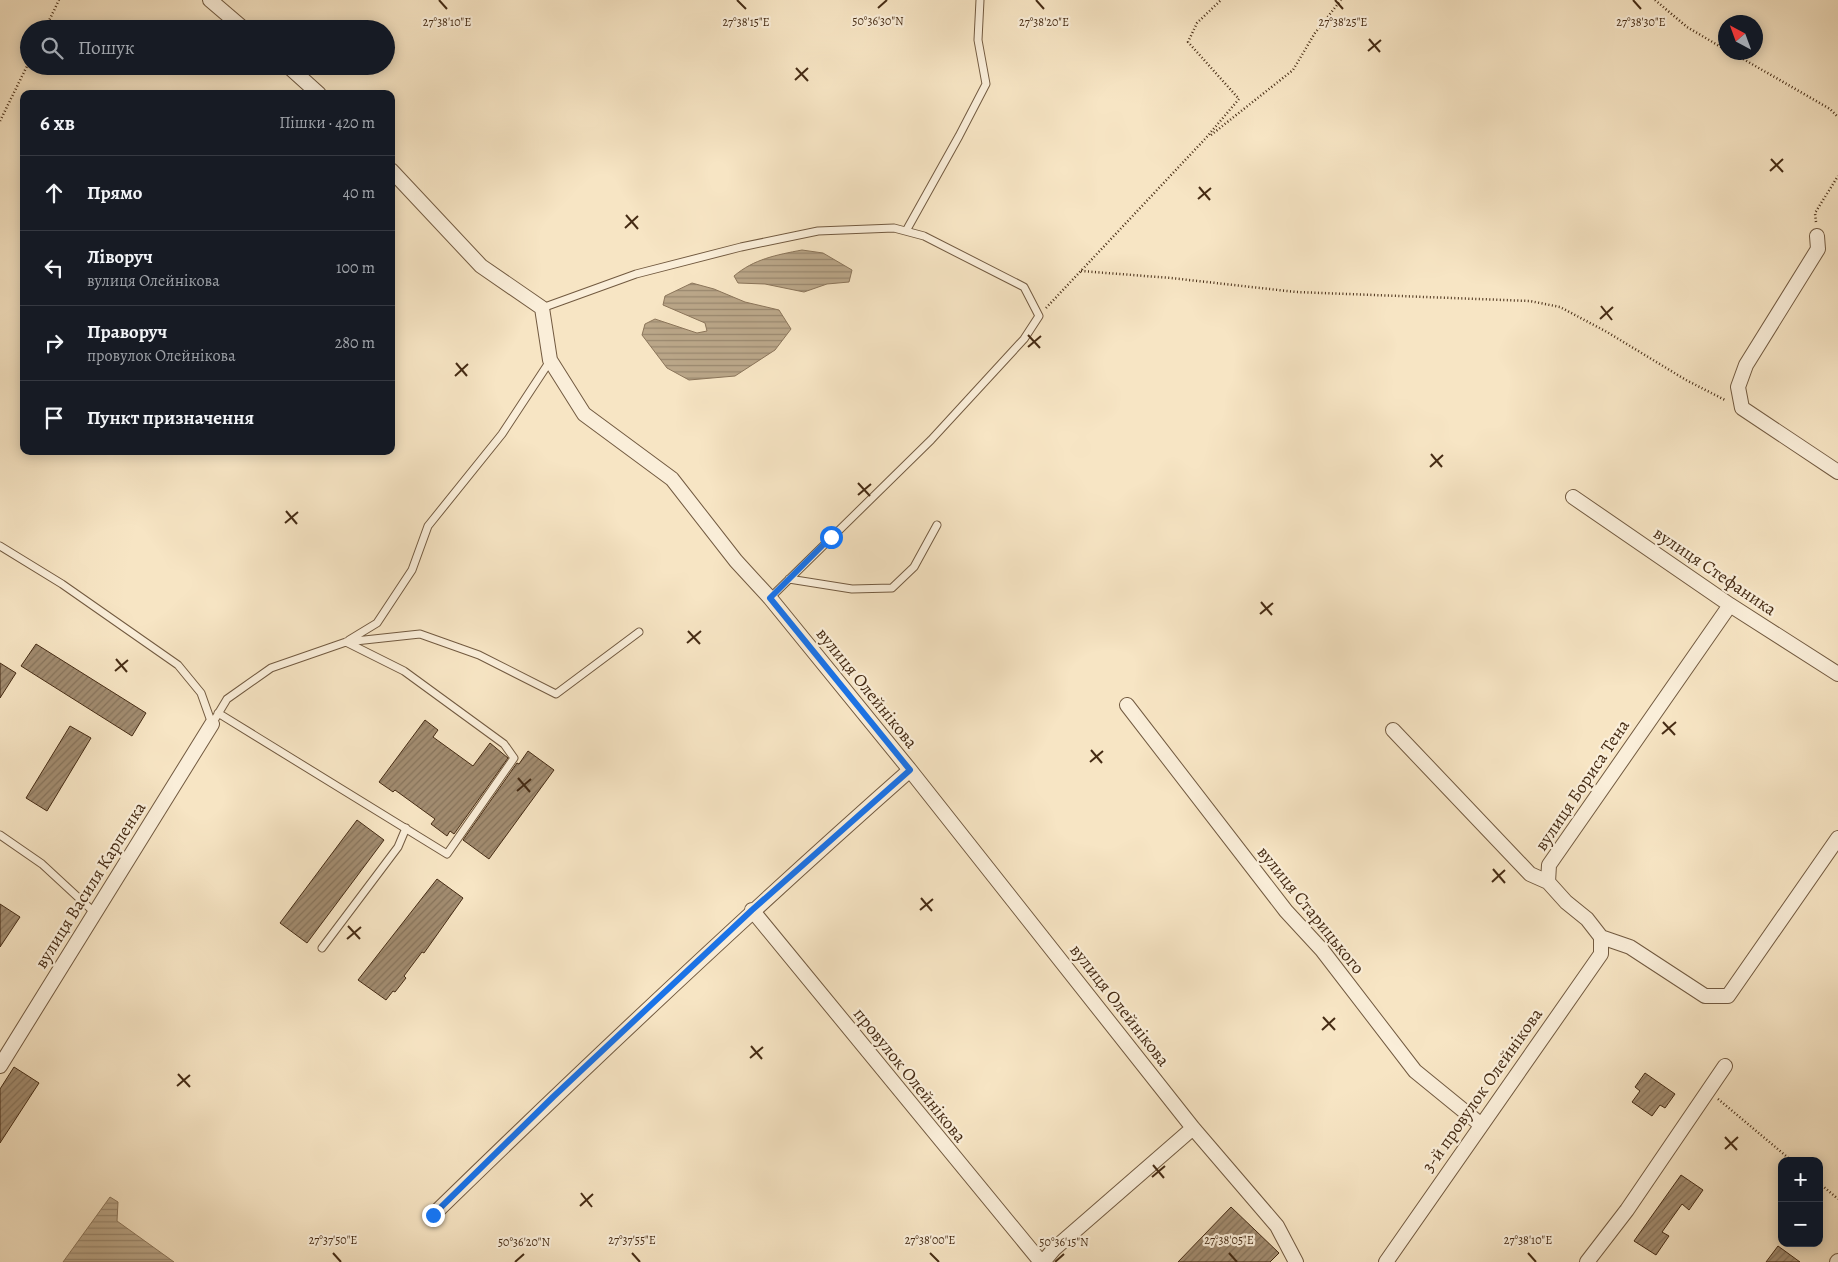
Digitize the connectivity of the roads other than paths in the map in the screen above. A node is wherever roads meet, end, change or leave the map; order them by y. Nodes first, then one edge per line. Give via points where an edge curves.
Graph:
1 (210, 0) edge
2 (980, 0) edge
3 (233, 20) edge
4 (298, 75) edge
5 (315, 90) edge
6 (395, 174) edge
7 (906, 231) junction
8 (1816, 236) road end
9 (542, 308) junction
10 (550, 360) junction
11 (1838, 472) edge
12 (1573, 497) dead end
13 (937, 525) dead end
14 (0, 546) edge
15 (789, 579) junction
16 (770, 598) junction
17 (1730, 605) junction
18 (639, 632) dead end
19 (346, 642) junction
20 (1838, 674) edge
21 (1127, 705) dead end
22 (215, 719) junction
23 (1393, 730) dead end
24 (910, 770) junction
25 (406, 828) junction
26 (0, 835) edge
27 (1838, 838) edge
28 (1548, 882) junction
29 (752, 910) junction
30 (95, 913) junction
31 (1601, 938) junction
32 (322, 948) dead end
33 (0, 1066) edge
34 (1725, 1066) dead end
35 (1480, 1124) junction
36 (1193, 1128) junction
37 (433, 1215) dead end
38 (1042, 1262) edge
39 (1296, 1262) edge
40 (1386, 1262) edge
41 (1586, 1262) edge

1 - 3 street
2 - 7 lane via 978,40 986,84
4 - 5 street
6 - 9 street via 481,266
7 - 9 lane via 894,228 818,231 636,274
7 - 15 lane via 924,236 1024,287 1039,316 1024,339 931,440
8 - 11 street via 1818,248 1746,365 1738,387 1742,408
9 - 10 street, вулиця Олейнікова
10 - 16 street, вулиця Олейнікова via 584,414 672,479 736,561
10 - 19 lane via 502,434 428,526 412,570 377,623
12 - 17 street, вулиця Стефаника
13 - 15 lane via 914,567 892,588 852,589
14 - 22 lane via 62,584 178,665 201,693
15 - 16 lane
16 - 24 street, вулиця Олейнікова
17 - 20 street, вулиця Стефаника
17 - 28 street, вулиця Бориса Тена via 1549,865
18 - 19 lane via 556,694 479,655 420,634
19 - 22 lane via 271,668 227,699
19 - 25 lane via 404,671 504,744 514,758 447,854
21 - 35 street, вулиця Старицького via 1415,1071
22 - 25 lane
22 - 30 street, вулиця Василя Карпенка
23 - 28 street via 1530,874
24 - 29 street
24 - 36 street, вулиця Олейнікова
25 - 32 lane via 398,847
26 - 30 lane via 42,864
27 - 31 street via 1728,996 1705,996 1630,947
28 - 31 street
29 - 37 street
29 - 38 street, провулок Олейнікова
30 - 33 street, вулиця Василя Карпенка
31 - 35 street, 3-й провулок Олейнікова via 1600,954
34 - 41 street via 1626,1210
35 - 40 street, 3-й провулок Олейнікова
36 - 38 street
36 - 39 street, вулиця Олейнікова via 1277,1226

